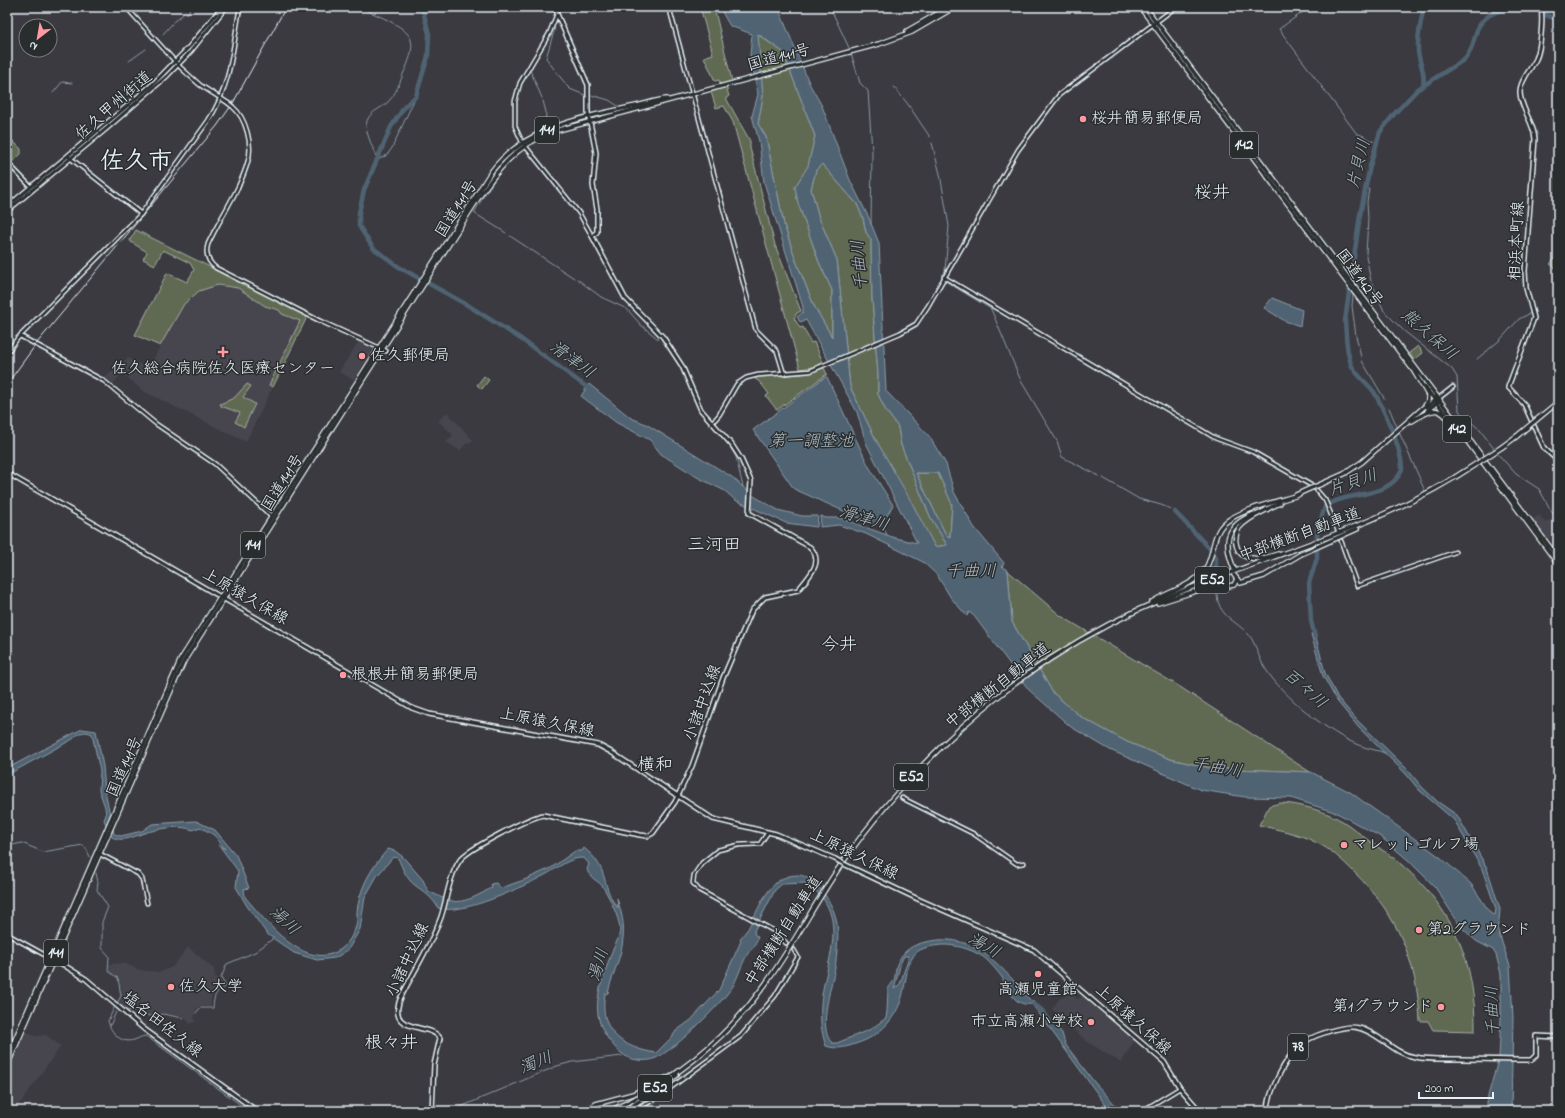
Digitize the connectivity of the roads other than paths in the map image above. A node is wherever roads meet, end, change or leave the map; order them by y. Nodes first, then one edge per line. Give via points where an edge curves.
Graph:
1 (126, 7) edge
2 (222, 7) edge
3 (226, 7) edge
4 (240, 7) edge
5 (557, 7) edge
6 (669, 7) edge
7 (949, 7) edge
8 (955, 7) edge
9 (1140, 7) edge
10 (1145, 7) edge
11 (1176, 7) edge
12 (1542, 11) edge
13 (557, 14) junction
14 (1155, 23) junction
15 (890, 40) junction
16 (176, 64) junction
17 (692, 94) junction
18 (221, 98) junction
19 (589, 120) junction
20 (523, 144) junction
21 (69, 157) junction
22 (7, 162) edge
23 (31, 187) junction
24 (7, 208) edge
25 (7, 211) edge
26 (141, 214) junction
27 (592, 236) junction
28 (944, 278) junction
29 (20, 336) junction
30 (380, 348) junction
31 (386, 351) dead end
32 (7, 353) edge
33 (1415, 373) junction
34 (784, 374) junction
35 (1453, 387) dead end
36 (1438, 400) junction
37 (1558, 402) edge
38 (1418, 416) junction
39 (712, 423) junction
40 (1460, 432) junction
41 (1558, 461) edge
42 (7, 473) edge
43 (1267, 507) junction
44 (271, 516) junction
45 (1379, 517) junction
46 (1339, 532) junction
47 (1341, 541) dead end
48 (1309, 544) junction
49 (1455, 552) dead end
50 (1558, 558) edge
51 (1558, 564) edge
52 (1233, 569) dead end
53 (1235, 574) dead end
54 (1237, 581) junction
55 (221, 597) junction
56 (1136, 611) junction
57 (678, 797) junction
58 (902, 798) dead end
59 (768, 832) junction
60 (98, 853) junction
61 (1024, 863) dead end
62 (147, 903) dead end
63 (7, 934) edge
64 (786, 943) dead end
65 (794, 950) dead end
66 (52, 958) junction
67 (1558, 1037) edge
68 (7, 1058) edge
69 (695, 1058) junction
70 (7, 1066) edge
71 (683, 1068) junction
72 (1180, 1088) junction
73 (592, 1110) edge
74 (257, 1111) edge
75 (432, 1111) edge
76 (580, 1111) edge
77 (610, 1111) edge
78 (625, 1111) edge
79 (634, 1111) edge
80 (1142, 1111) edge
81 (1200, 1111) edge
82 (1268, 1111) edge

1 - 16 street
2 - 16 main road, 佐久甲州街道
3 - 16 main road, 佐久甲州街道
4 - 18 street via 228,76
5 - 13 main road
6 - 17 street
7 - 15 highway, 国道141号 / 141
8 - 15 highway, 国道141号 / 141
9 - 14 highway, 国道142号 / 142
10 - 14 highway, 国道142号 / 142
11 - 14 street
12 - 41 main road, 相浜本町線 via 1537,55 1520,91 1534,129 1535,139 1525,266 1526,288 1534,315 1508,387 1524,404 1544,448
13 - 19 main road via 588,85
13 - 20 street via 550,32 524,73 517,91 515,126
14 - 28 street via 1059,95 1020,147
14 - 33 highway, 国道142号 / 142
14 - 36 highway, 国道142号 / 142
15 - 17 highway, 国道141号 / 141
16 - 18 street via 195,82
16 - 21 main road, 佐久甲州街道
17 - 19 highway, 国道141号 / 141
17 - 34 street via 756,330 778,351
18 - 26 street via 208,121
18 - 30 street, bridge via 233,107 244,123 249,157 208,244 208,260 220,270 320,321
19 - 20 highway, 国道141号 / 141 via 547,133
19 - 20 highway, 国道141号 / 141 via 543,131
19 - 27 main road via 596,152 593,185 598,209 597,232
20 - 27 street via 573,205
20 - 30 highway, 国道141号 / 141 via 496,165
21 - 23 main road, 佐久甲州街道
21 - 25 main road, 佐久甲州街道
21 - 26 street
22 - 23 street
23 - 24 main road, 佐久甲州街道
26 - 29 street
27 - 39 main road via 625,298 663,337 690,384 701,410
28 - 34 street via 918,321 910,328 826,365 806,372
28 - 46 street via 1215,438 1253,452 1307,483 1325,500
29 - 32 street
29 - 44 street via 104,381 160,427 212,462
30 - 31 street
30 - 44 highway, 国道141号 / 141
30 - 55 highway, 国道141号 / 141
33 - 36 highway, 国道142号 / 142
33 - 38 highway via 1428,398
34 - 39 street via 754,376 742,380
35 - 36 street
36 - 38 highway
36 - 40 highway, 国道142号 / 142
36 - 50 highway, 国道142号 / 142
37 - 45 highway, 中部横断自動車道 / E52, bridge via 1517,436 1476,464
38 - 40 highway via 1436,410
38 - 43 highway, bridge via 1354,468
39 - 57 main road, 小諸中込線 via 732,445 749,476 748,511 810,547 815,554 816,565 798,590 765,597 752,610 722,682 698,753
40 - 51 highway, 国道142号 / 142
42 - 55 main road, 上原猿久保線
43 - 48 highway via 1248,520 1237,532 1236,545 1242,555 1253,559 1266,558
43 - 52 highway via 1241,518 1230,528 1225,544
43 - 56 highway via 1243,513 1227,521 1218,531 1211,555 1196,579
44 - 55 highway, 国道141号 / 141
45 - 46 highway, 中部横断自動車道 / E52
45 - 54 highway via 1308,551 1264,576 1242,583
46 - 48 highway, 中部横断自動車道 / E52
47 - 49 street via 1357,586
48 - 56 highway, 中部横断自動車道 / E52 via 1182,591
53 - 54 highway
54 - 56 highway via 1234,585 1183,594
55 - 57 main road, 上原猿久保線 via 419,712 598,745
55 - 60 highway, 国道141号 / 141 via 181,668
56 - 69 highway, 中部横断自動車道 / E52 via 1053,657 1015,685 965,725 909,779 845,858 753,1001
57 - 59 main road, 上原猿久保線 via 717,821
57 - 75 main road, 小諸中込線 via 655,831 646,836 550,816 534,817 464,856 457,866 442,912 398,1006 400,1017 405,1023 414,1028 434,1032 440,1038 434,1066
58 - 61 street via 974,834 1018,864
59 - 64 street via 760,844 739,844 718,850 705,860 693,883 697,889 767,928
59 - 72 main road, 上原猿久保線, bridge via 798,842 1034,950 1164,1062
60 - 62 street via 138,874 142,879
60 - 66 highway, 国道141号 / 141
63 - 66 street
65 - 79 street via 798,958 775,996 741,1036 658,1097
66 - 68 highway, 国道141号 / 141
66 - 70 highway, 国道141号 / 141
66 - 74 main road, 塩名田佐久線 via 83,977 134,1021
67 - 82 main road, 78 via 1536,1036 1535,1058 1532,1060 1429,1059 1403,1054 1363,1029 1342,1028 1312,1039 1297,1048 1275,1084 1268,1101
69 - 71 highway, 中部横断自動車道 / E52
69 - 78 highway via 672,1079
71 - 73 highway via 642,1091 596,1104
71 - 77 highway, 中部横断自動車道 / E52 via 650,1091
72 - 80 street
72 - 81 main road, 上原猿久保線
73 - 76 highway via 587,1108

